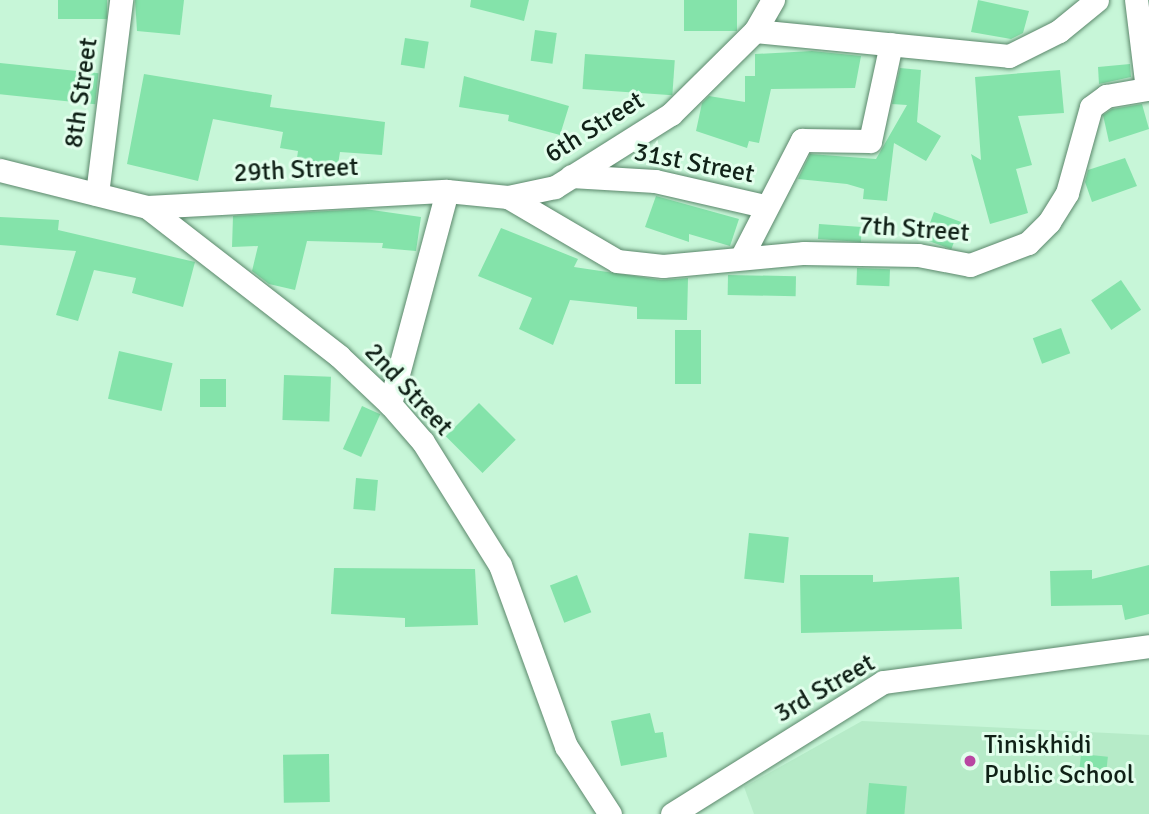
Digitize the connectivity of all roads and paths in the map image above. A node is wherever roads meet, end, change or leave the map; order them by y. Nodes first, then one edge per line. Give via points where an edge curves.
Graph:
1 (121, 0) edge
2 (773, 0) edge
3 (1097, 0) edge
4 (1136, 0) edge
5 (755, 31) junction
6 (891, 44) junction
7 (0, 170) edge
8 (571, 176) junction
9 (447, 191) junction
10 (97, 194) junction
11 (508, 197) junction
12 (765, 206) junction
13 (147, 207) junction
14 (741, 258) junction
15 (390, 404) junction
16 (1149, 646) edge
17 (610, 814) edge
18 (672, 814) edge

1 - 10 street, 8th Street
2 - 5 street, 6th Street
3 - 6 street via 1059,31 1009,56
4 - 14 street, 7th Street via 1147,89 1106,96 1091,107 1066,193 1049,222 1028,243 970,265 918,255 804,253
5 - 6 street
5 - 8 street, 6th Street via 671,114
6 - 12 street via 870,141 802,140
7 - 10 street, 2nd Street
8 - 11 street, 6th Street via 555,187
8 - 12 street, 31st Street via 655,181
9 - 11 street, 6th Street
9 - 13 street, 29th Street
9 - 15 street
10 - 13 street, 2nd Street
11 - 14 street, 7th Street via 617,261 663,266
12 - 14 street
13 - 15 street, 2nd Street via 339,356
15 - 17 street, 2nd Street via 423,442 500,565 566,746
16 - 18 street, 3rd Street via 883,682

